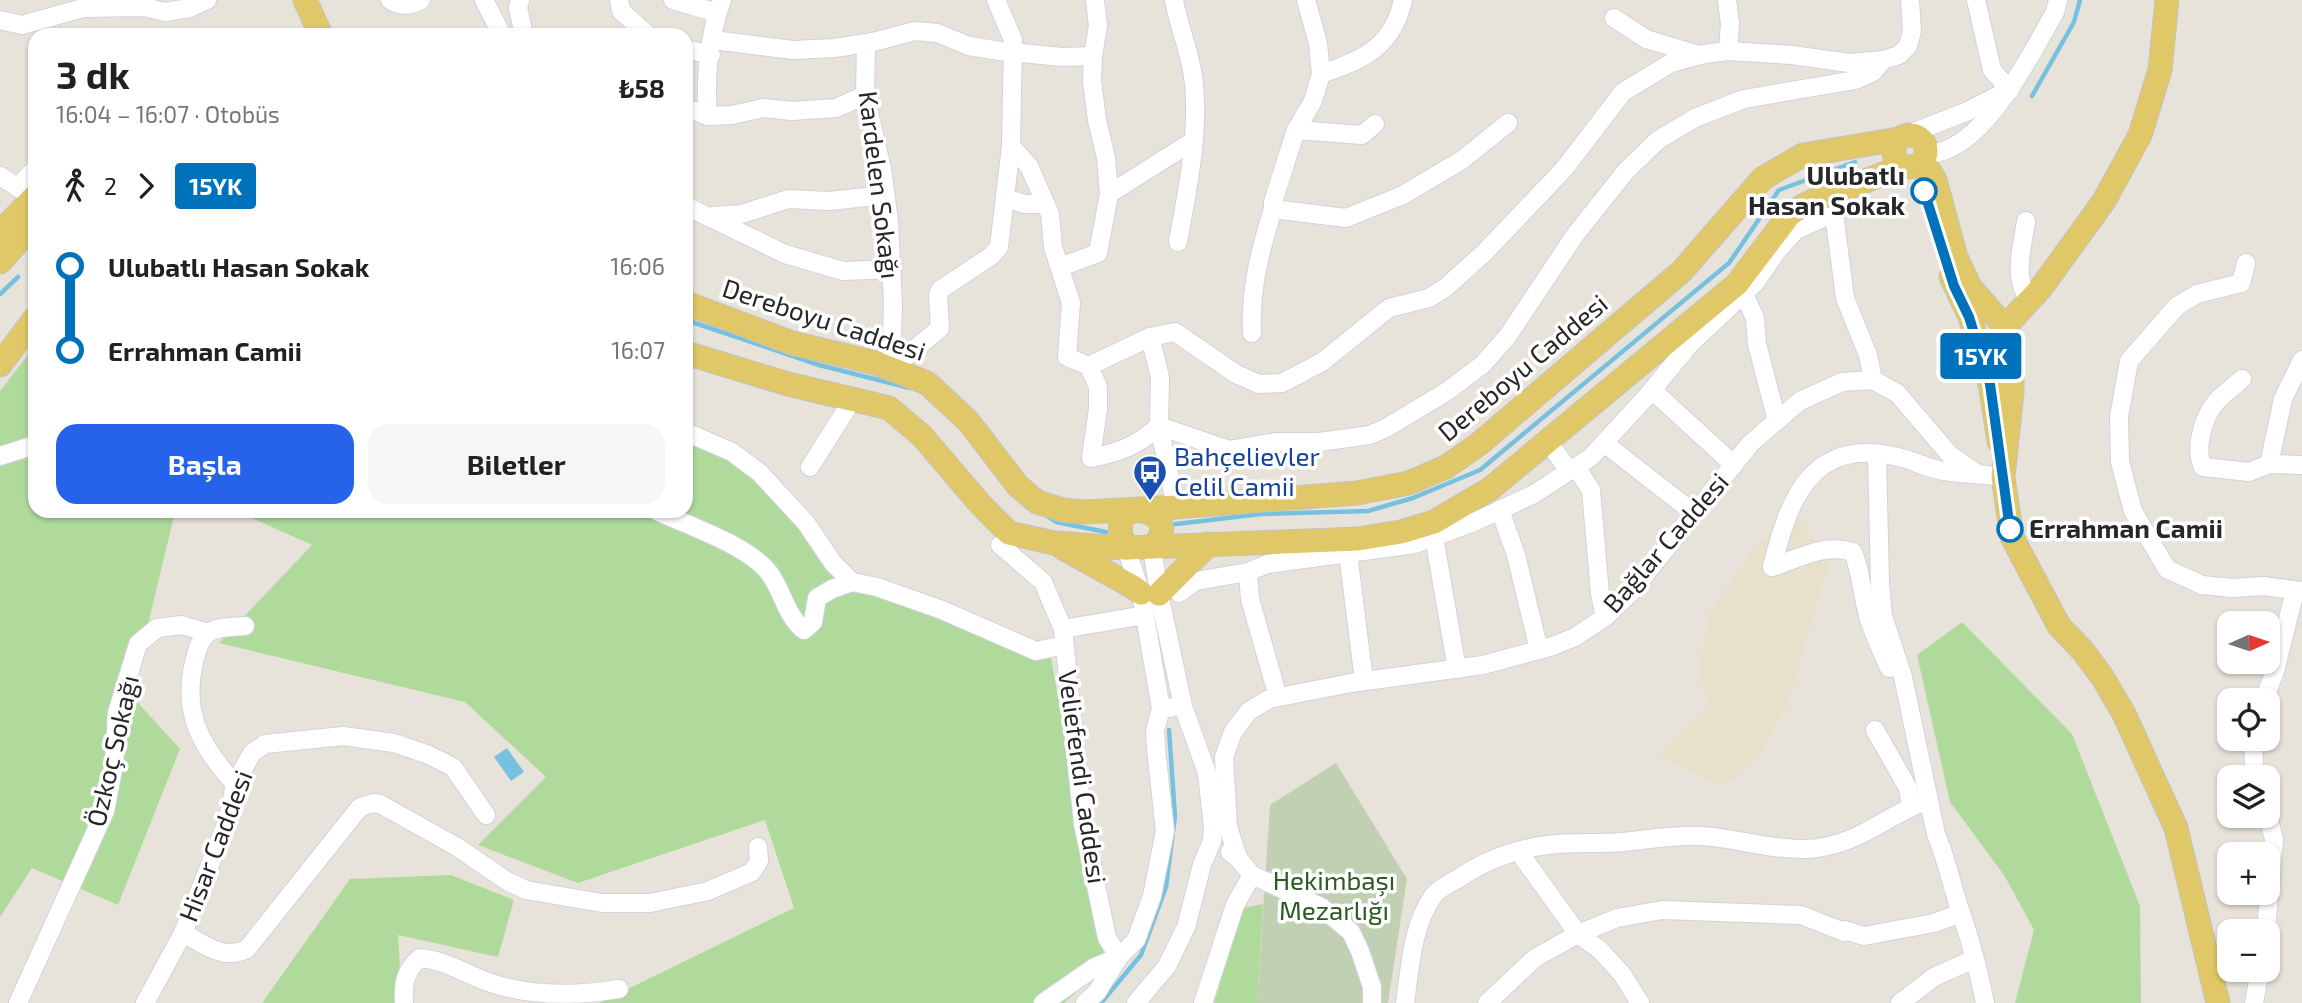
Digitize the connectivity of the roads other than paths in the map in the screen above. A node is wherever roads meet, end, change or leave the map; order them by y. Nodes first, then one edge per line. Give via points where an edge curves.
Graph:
1 (207, 0) edge
2 (306, 0) edge
3 (390, 0) edge
4 (421, 0) edge
5 (484, 0) edge
6 (520, 0) edge
7 (618, 0) edge
8 (673, 0) edge
9 (996, 0) edge
10 (1095, 0) edge
11 (1174, 0) edge
12 (1306, 0) edge
13 (1403, 0) edge
14 (1727, 0) edge
15 (1910, 0) edge
16 (1976, 0) edge
17 (2058, 0) edge
18 (2167, 0) edge
19 (719, 7) edge
20 (1615, 18) dead end
21 (0, 20) edge
22 (318, 28) edge
23 (498, 28) edge
24 (522, 28) edge
25 (640, 28) edge
26 (866, 43) junction
27 (712, 47) junction
28 (693, 48) edge
29 (1013, 51) junction
30 (1728, 51) junction
31 (1699, 55) junction
32 (1093, 56) junction
33 (1883, 60) junction
34 (1321, 74) junction
35 (2010, 90) junction
36 (865, 95) junction
37 (693, 111) edge
38 (708, 116) junction
39 (1508, 122) dead end
40 (1375, 124) dead end
41 (1296, 130) junction
42 (1902, 137) junction
43 (1193, 141) junction
44 (1011, 146) junction
45 (1915, 163) junction
46 (0, 176) edge
47 (28, 194) edge
48 (1108, 194) junction
49 (886, 195) junction
50 (28, 198) edge
51 (1005, 198) junction
52 (1045, 204) junction
53 (693, 209) edge
54 (1273, 209) junction
55 (710, 216) junction
56 (2026, 221) dead end
57 (28, 231) edge
58 (0, 233) edge
59 (1178, 242) dead end
60 (0, 262) edge
61 (2246, 263) dead end
62 (1060, 267) junction
63 (891, 270) junction
64 (1744, 294) junction
65 (2030, 302) junction
66 (693, 306) edge
67 (1977, 311) junction
68 (28, 327) edge
69 (2005, 327) junction
70 (1252, 333) dead end
71 (1150, 337) junction
72 (693, 355) edge
73 (2012, 356) junction
74 (2302, 360) edge
75 (0, 365) edge
76 (1089, 366) junction
77 (891, 369) junction
78 (2242, 379) dead end
79 (1873, 380) junction
80 (1990, 384) junction
81 (1652, 390) junction
82 (853, 399) junction
83 (1777, 421) junction
84 (1159, 425) junction
85 (693, 435) edge
86 (1547, 440) junction
87 (1604, 443) junction
88 (28, 447) edge
89 (1877, 454) junction
90 (0, 456) edge
91 (1734, 464) junction
92 (2269, 464) junction
93 (2302, 465) edge
94 (810, 467) dead end
95 (1573, 469) junction
96 (1976, 473) junction
97 (2003, 473) junction
98 (1176, 507) junction
99 (1138, 509) junction
100 (1500, 510) junction
101 (1694, 513) junction
102 (672, 518) edge
103 (1434, 537) junction
104 (1054, 543) junction
105 (1209, 544) junction
106 (1000, 545) dead end
107 (1152, 547) junction
108 (1126, 548) junction
109 (1348, 553) junction
110 (1248, 572) junction
111 (852, 582) junction
112 (2039, 588) junction
113 (2299, 591) edge
114 (1156, 599) junction
115 (1605, 617) junction
116 (245, 626) dead end
117 (208, 633) junction
118 (1063, 637) junction
119 (1539, 650) junction
120 (1457, 668) junction
121 (1364, 681) junction
122 (2269, 688) edge
123 (1278, 697) junction
124 (1183, 706) junction
125 (1161, 709) junction
126 (1914, 723) junction
127 (1875, 730) dead end
128 (235, 784) junction
129 (1928, 800) junction
130 (1911, 807) junction
131 (486, 815) dead end
132 (2271, 828) edge
133 (1212, 841) junction
134 (758, 847) dead end
135 (1519, 852) junction
136 (1238, 858) junction
137 (1252, 875) junction
138 (1961, 913) junction
139 (2267, 919) edge
140 (183, 933) junction
141 (1577, 934) junction
142 (1119, 957) junction
143 (1974, 959) junction
144 (2258, 982) edge
145 (619, 989) dead end
146 (18, 1003) edge
147 (145, 1003) edge
148 (404, 1003) edge
149 (1043, 1003) edge
150 (1085, 1003) edge
151 (1136, 1003) edge
152 (1203, 1003) edge
153 (1372, 1003) edge
154 (1405, 1003) edge
155 (1487, 1003) edge
156 (1640, 1003) edge
157 (1900, 1003) edge
158 (1986, 1003) edge
159 (2218, 1003) edge
160 (2229, 1003) edge
161 (2254, 1003) edge

1 - 21 street via 165,12 144,7 83,8 22,25
2 - 22 main road
3 - 4 street via 396,5
5 - 23 street
6 - 24 street
7 - 25 street via 621,11
8 - 19 street
9 - 29 street
10 - 32 street via 1098,26
11 - 43 street via 1195,86
12 - 34 street
13 - 34 street via 1393,29 1382,43 1357,62
14 - 30 street
15 - 33 street via 1909,46
16 - 35 street via 1992,70
17 - 35 street
18 - 65 main road via 2160,70 2140,135 2104,201
19 - 27 street
20 - 31 street via 1646,39
26 - 27 street via 793,50
26 - 29 street via 915,31 937,33 969,46
26 - 36 street, Kardelen Sokağı
27 - 28 street
27 - 38 street via 706,88
29 - 32 street
29 - 44 street
30 - 31 street
30 - 33 street via 1849,63
31 - 71 street via 1671,63 1623,92 1564,169 1445,288 1429,298 1389,308 1322,362 1282,383 1259,384 1236,374 1175,332
32 - 48 street via 1091,81
33 - 84 street via 1873,72 1855,80 1744,100 1695,118 1658,140 1617,181 1507,337 1482,365 1386,428 1370,435 1230,450
34 - 41 street via 1313,101
35 - 42 street
35 - 45 street via 1956,145
36 - 38 street via 836,108 763,108
36 - 49 street, Kardelen Sokağı
37 - 38 street
39 - 54 street via 1462,160 1402,195 1346,218
40 - 41 street via 1362,135
41 - 54 street
42 - 45 main road via 1914,135 1923,141 1927,151
42 - 98 main road, Dereboyu Caddesi via 1803,155 1763,178 1682,271 1446,467 1409,483 1357,493
43 - 48 street
43 - 59 street
44 - 51 street
44 - 52 street via 1029,166
45 - 67 main road via 1954,286
45 - 86 main road via 1790,214 1737,284
46 - 47 street
48 - 62 street via 1098,253
49 - 55 street via 829,201 788,199 742,214
49 - 63 street, Kardelen Sokağı
50 - 58 main road
51 - 52 street
51 - 77 street via 999,247 940,290 940,328
52 - 62 street
53 - 55 street
54 - 70 street via 1253,286
55 - 63 street via 785,254 843,271
56 - 65 street via 2021,289
57 - 60 main road
61 - 113 street via 2241,283 2197,294 2177,306 2129,361 2119,417 2120,463 2133,512 2168,569 2202,585
62 - 76 street via 1071,303 1067,357
63 - 77 street, Kardelen Sokağı
64 - 79 street via 1796,230 1834,214 1845,298
64 - 81 street via 1690,344
64 - 83 street via 1755,318
65 - 67 main road
65 - 69 main road
65 - 73 main road
66 - 77 main road, Dereboyu Caddesi via 792,343
67 - 69 main road via 1990,328
67 - 80 main road
68 - 75 main road
69 - 73 main road
69 - 80 main road
71 - 76 street
71 - 84 street via 1160,377
72 - 82 main road
73 - 97 main road
74 - 92 street via 2283,399
76 - 84 street via 1098,387 1091,458 1123,451
77 - 99 main road, Dereboyu Caddesi via 927,383 968,421 1018,486 1037,502 1085,512
78 - 92 street via 2215,403 2204,424 2198,457 2203,467 2238,471
79 - 83 street, Bağlar Caddesi via 1842,382 1800,401
79 - 96 street via 1897,393 1950,455
80 - 97 main road
81 - 87 street
81 - 91 street
82 - 94 street
82 - 104 main road via 889,408 922,436 1009,533
83 - 91 street, Bağlar Caddesi
84 - 98 street
85 - 111 street via 732,452 760,473
86 - 95 street
86 - 105 main road via 1490,489 1434,522 1358,539
87 - 95 street
87 - 101 street
88 - 90 street
89 - 96 street via 1942,471
89 - 126 street via 1883,616
89 - 126 street via 1839,455 1820,465 1804,482 1789,509 1772,567 1822,549 1838,547 1853,552 1870,622
91 - 101 street, Bağlar Caddesi
92 - 93 street
95 - 100 street
95 - 115 street via 1591,490
96 - 97 street
97 - 112 main road via 2012,537
98 - 99 main road, Dereboyu Caddesi
99 - 107 main road via 1151,512 1160,522 1160,536
99 - 108 main road via 1126,515 1120,527
100 - 103 street
100 - 119 street
101 - 115 street, Bağlar Caddesi
102 - 111 street via 744,551 770,573 794,623 804,630 813,622 817,598
103 - 109 street
103 - 120 street
104 - 108 main road
104 - 114 main road
105 - 107 main road
105 - 114 main road
106 - 118 street, Veliefendi Caddesi via 1043,582
107 - 108 main road
107 - 114 street
108 - 114 street
109 - 110 street via 1267,564
109 - 121 street
110 - 114 street via 1196,581
110 - 123 street via 1250,598
111 - 118 street via 942,610 1036,651
112 - 159 main road via 2059,626 2103,678 2176,828
112 - 160 main road via 2096,654 2136,713 2187,830
113 - 122 street
114 - 118 street
114 - 124 street
114 - 125 street
115 - 119 street, Bağlar Caddesi via 1575,636
116 - 117 street
117 - 128 street via 201,640 193,667 194,720 206,750
117 - 146 street, Özkoç Sokağı via 182,625 157,628 138,644 117,713 105,811
118 - 142 street, Veliefendi Caddesi via 1083,824 1107,938
119 - 120 street, Bağlar Caddesi
120 - 121 street, Bağlar Caddesi
121 - 123 street, Bağlar Caddesi
123 - 136 street, Bağlar Caddesi via 1249,711 1233,732 1224,757 1228,827
124 - 125 street
124 - 133 street via 1207,773
125 - 142 street via 1155,730 1165,831 1152,896 1136,940
126 - 129 street
127 - 130 street via 1908,788
128 - 131 street, Hisar Caddesi via 252,753 265,744 343,736 394,744 453,767
128 - 140 street, Hisar Caddesi via 228,819
129 - 130 street
129 - 138 street
130 - 135 street via 1843,843 1806,849 1700,835 1546,845
132 - 139 street
133 - 136 street
133 - 151 street via 1186,927 1167,967
134 - 140 street via 759,861 752,872 708,891 650,903 602,903 516,886 429,831 373,803 360,807 247,949 222,954
135 - 141 street
135 - 154 street via 1481,865 1434,894 1421,917
136 - 137 street
137 - 152 street via 1235,905
137 - 153 street via 1321,907 1351,932 1372,987
138 - 141 street via 1934,923 1864,936 1801,915 1662,909
138 - 143 street
140 - 147 street, Hisar Caddesi
141 - 155 street via 1535,958
141 - 156 street via 1622,974
142 - 149 street via 1095,967
142 - 150 street
143 - 157 street via 1934,977
143 - 158 street
144 - 161 street
145 - 148 street via 554,996 492,984 420,958 408,968

